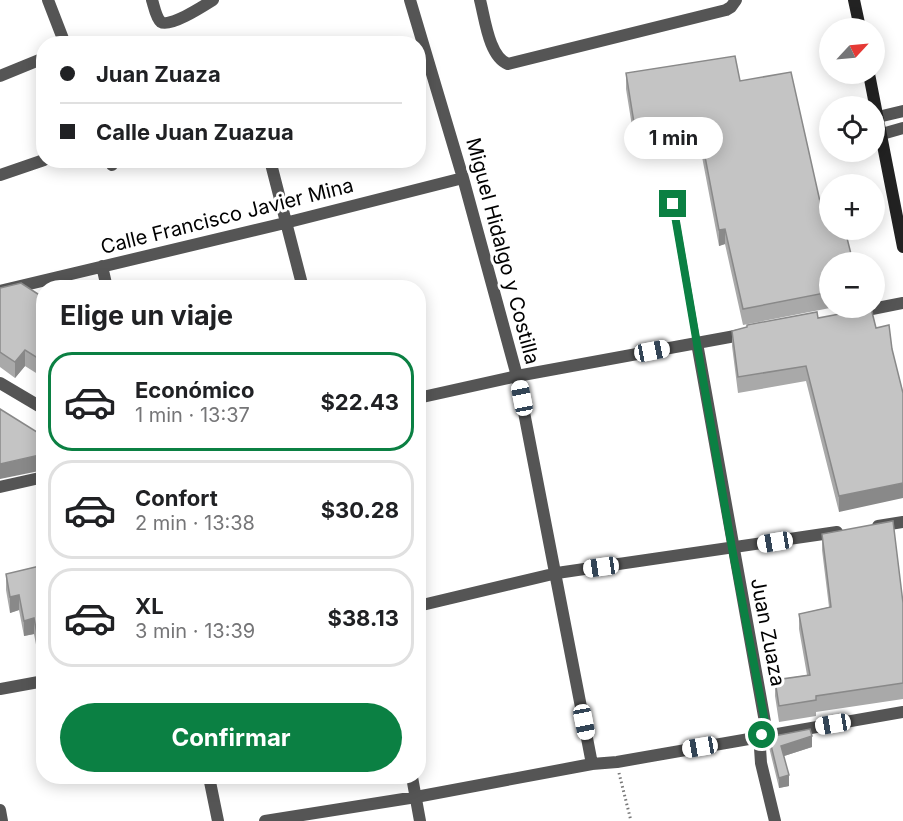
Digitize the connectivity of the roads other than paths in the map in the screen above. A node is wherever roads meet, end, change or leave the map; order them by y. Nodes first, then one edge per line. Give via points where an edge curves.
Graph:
1 (48, 0) edge
2 (152, 0) edge
3 (213, 0) edge
4 (410, 0) edge
5 (480, 0) edge
6 (736, 0) edge
7 (854, 0) edge
8 (858, 18) edge
9 (62, 36) edge
10 (421, 36) edge
11 (426, 54) edge
12 (36, 61) edge
13 (0, 76) edge
14 (903, 111) edge
15 (885, 115) edge
16 (903, 128) edge
17 (885, 133) edge
18 (885, 150) edge
19 (36, 163) edge
20 (272, 168) edge
21 (0, 175) edge
22 (463, 178) junction
23 (673, 204) dead end
24 (285, 223) junction
25 (903, 247) edge
26 (102, 266) junction
27 (45, 280) edge
28 (105, 280) edge
29 (301, 280) edge
30 (36, 282) edge
31 (0, 291) edge
32 (903, 303) edge
33 (885, 306) edge
34 (754, 332) edge
35 (697, 343) junction
36 (518, 376) junction
37 (0, 383) edge
38 (426, 396) edge
39 (36, 404) edge
40 (36, 479) edge
41 (0, 487) edge
42 (903, 522) edge
43 (869, 527) edge
44 (846, 531) edge
45 (732, 548) junction
46 (557, 573) junction
47 (426, 604) edge
48 (36, 682) edge
49 (0, 689) edge
50 (903, 712) edge
51 (762, 735) junction
52 (592, 764) junction
53 (210, 784) edge
54 (413, 784) edge
55 (416, 797) junction
56 (0, 810) edge
57 (2, 821) edge
58 (218, 821) edge
59 (265, 821) edge
60 (420, 821) edge
61 (775, 821) edge

1 - 9 street
2 - 3 street via 161,22 166,23
4 - 10 street, Miguel Hidalgo y Costilla
5 - 6 street via 494,52 508,64 726,10
7 - 8 main road
11 - 22 street, Miguel Hidalgo y Costilla
12 - 13 street
14 - 15 street
16 - 17 street
18 - 25 main road
19 - 21 street
20 - 24 street
22 - 24 street, Calle Francisco Javier Mina
22 - 36 street, Miguel Hidalgo y Costilla
23 - 35 lane
24 - 26 street, Calle Francisco Javier Mina
24 - 29 street
26 - 27 street, Calle Francisco Javier Mina
26 - 28 street
30 - 31 street, Calle Francisco Javier Mina
32 - 33 street
34 - 35 street
35 - 36 street
35 - 45 street, Juan Zuaza
36 - 38 street
36 - 46 street, Miguel Hidalgo y Costilla
37 - 39 street
40 - 41 street
42 - 43 street
44 - 45 street
45 - 46 street
45 - 51 street, Juan Zuaza via 765,722
46 - 47 street
46 - 52 street, Miguel Hidalgo y Costilla
48 - 49 street
50 - 51 street
51 - 52 street
51 - 61 street, Juan Zuaza via 761,763
52 - 55 street
53 - 58 street
54 - 55 street
55 - 59 street
55 - 60 street
56 - 57 street

